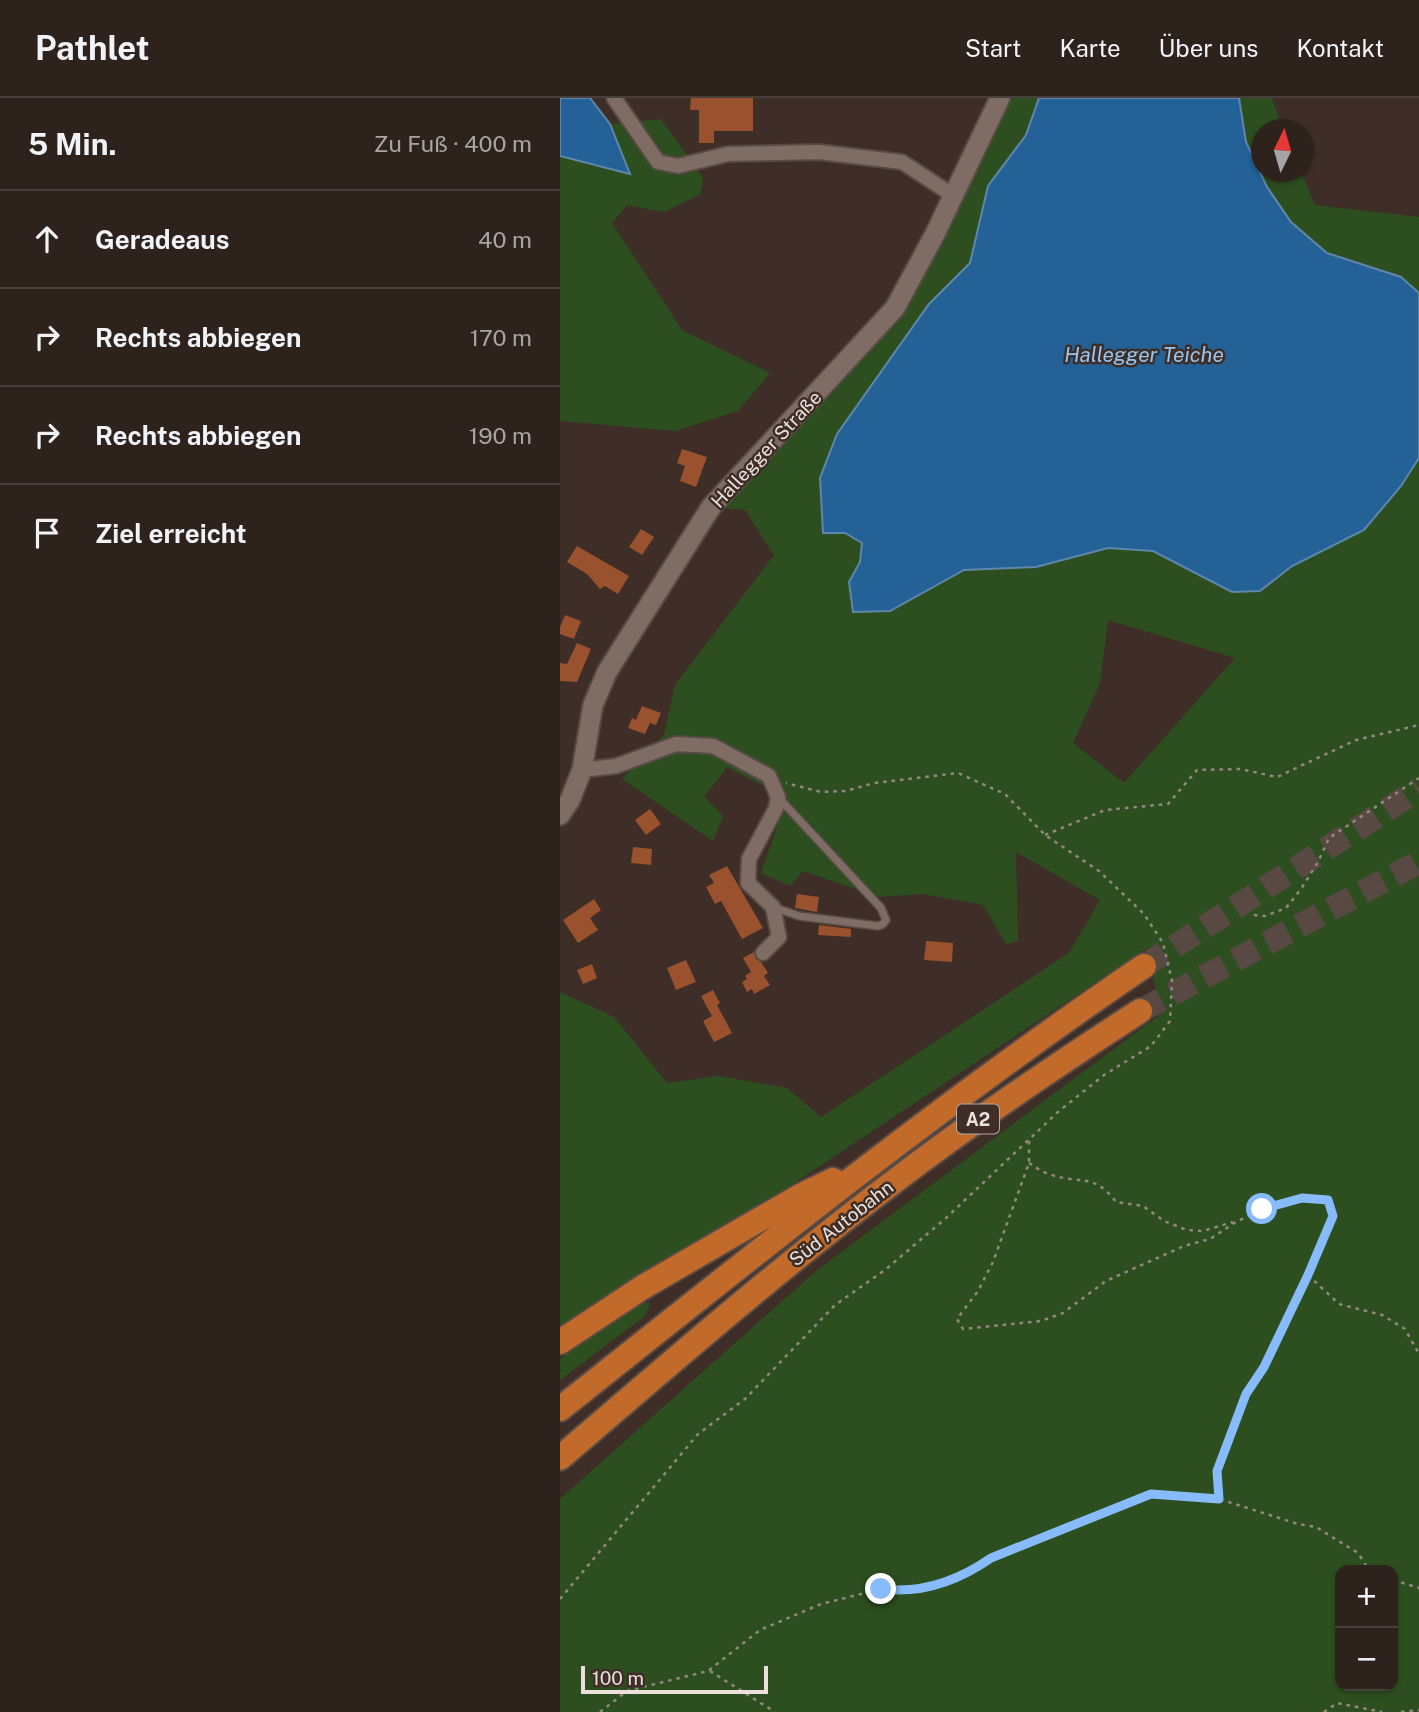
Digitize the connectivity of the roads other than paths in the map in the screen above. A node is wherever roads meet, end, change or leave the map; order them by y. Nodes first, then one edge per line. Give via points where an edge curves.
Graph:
1 (614, 98) edge
2 (1000, 98) edge
3 (954, 196) junction
4 (582, 770) junction
5 (778, 797) junction
6 (560, 815) edge
7 (773, 907) junction
8 (762, 953) dead end
9 (1144, 967) tunnel mouth
10 (1140, 1011) tunnel mouth
11 (869, 1164) junction
12 (560, 1342) edge
13 (560, 1409) edge
14 (560, 1458) edge

1 - 3 street via 658,162 678,166 728,154 833,154 902,162
2 - 3 main road, Hallegger Straße
3 - 4 main road, Hallegger Straße via 895,307 711,507 607,672 593,705
4 - 5 street via 616,766 676,744 713,746 769,776
4 - 6 main road, Hallegger Straße
5 - 7 street via 749,859 748,883
5 - 7 lane via 881,908 886,920 878,926 799,916
7 - 8 street via 779,937
9 - 11 highway, Süd Autobahn / A2 via 1006,1061
10 - 14 highway, Süd Autobahn / A2 via 1024,1086 894,1181
11 - 12 highway via 802,1195 643,1287
11 - 13 highway, Süd Autobahn / A2

